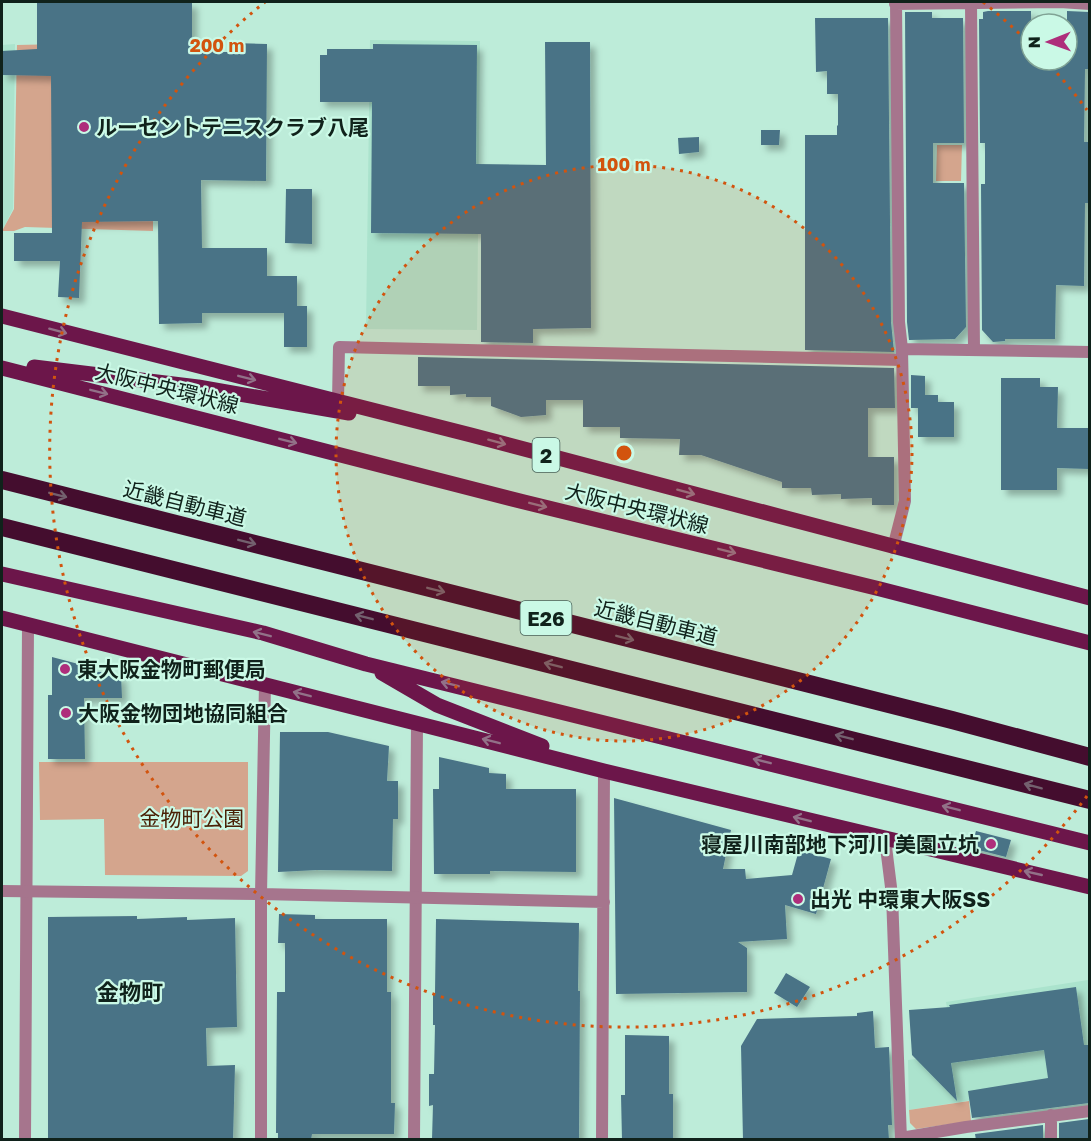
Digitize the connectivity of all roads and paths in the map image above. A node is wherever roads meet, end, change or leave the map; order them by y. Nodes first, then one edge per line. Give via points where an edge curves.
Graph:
1 (896, 3) edge
2 (971, 3) junction
3 (1089, 4) edge
4 (2, 316) edge
5 (974, 350) junction
6 (1089, 352) edge
7 (902, 354) junction
8 (2, 366) edge
9 (338, 401) junction
10 (471, 435) junction
11 (2, 480) edge
12 (2, 527) edge
13 (893, 548) junction
14 (2, 574) edge
15 (1089, 598) edge
16 (2, 618) edge
17 (28, 625) junction
18 (1089, 643) edge
19 (366, 664) junction
20 (265, 684) junction
21 (417, 723) junction
22 (1089, 757) edge
23 (604, 771) junction
24 (1089, 800) edge
25 (885, 839) junction
26 (1089, 843) edge
27 (1089, 887) edge
28 (2, 891) edge
29 (26, 891) junction
30 (261, 894) junction
31 (417, 897) junction
32 (604, 902) junction
33 (1089, 1111) edge
34 (1051, 1115) junction
35 (973, 1126) junction
36 (901, 1139) edge
37 (25, 1140) edge
38 (261, 1140) edge
39 (414, 1140) edge
40 (602, 1140) edge
41 (973, 1140) edge
42 (1051, 1140) edge

1 - 2 street
1 - 7 street
2 - 3 street
2 - 5 street
4 -> 9 main road, 2
5 - 6 street
5 - 7 street
7 - 9 street via 339,347
7 - 13 street via 905,501
8 - 10 main road via 198,387
8 -> 18 main road, 大阪中央環状線 / 2
9 - 10 main road, 2
10 -> 13 main road, 2
11 -> 22 highway, 近畿自動車道 / E26
24 -> 12 highway, E26
13 - 15 main road, 2
19 -> 14 main road via 263,633
16 - 17 main road
17 - 20 main road
17 - 29 street
19 - 23 main road via 437,705
26 -> 19 main road
21 -> 20 main road
20 - 30 street
23 -> 21 main road
21 - 31 street
25 -> 23 main road
23 - 32 street
27 -> 25 main road
25 - 36 street via 892,895
28 - 29 street
29 - 30 street
29 - 37 street
30 - 31 street
30 - 38 street
31 - 32 street
31 - 39 street
32 - 40 street
33 - 34 street
34 - 35 street
34 - 42 street
35 - 36 street
35 - 41 street

